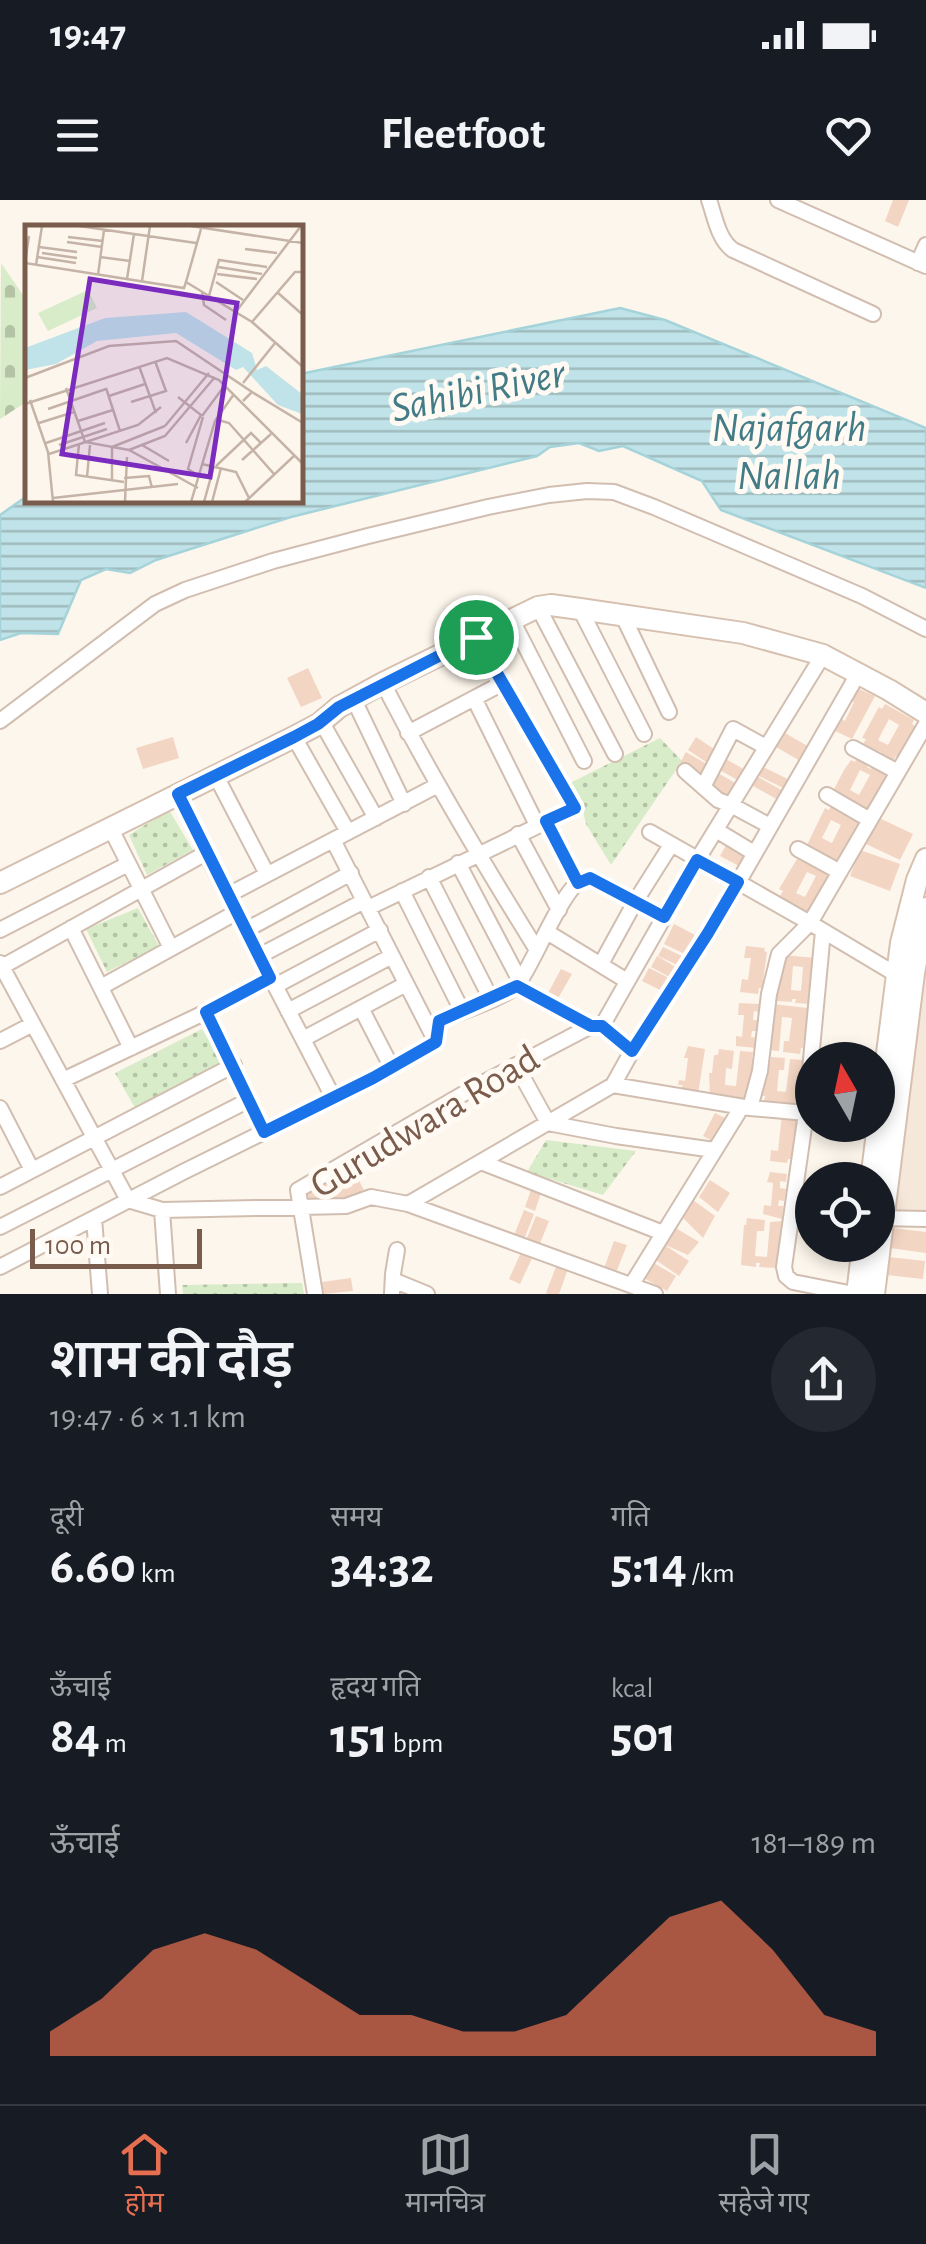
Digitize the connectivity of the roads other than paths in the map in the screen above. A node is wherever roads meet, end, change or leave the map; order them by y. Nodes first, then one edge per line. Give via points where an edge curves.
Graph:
1 (710, 200) edge
2 (778, 200) edge
3 (926, 245) edge
4 (922, 265) edge
5 (873, 314) dead end
6 (538, 608) junction
7 (580, 609) junction
8 (622, 614) junction
9 (512, 620) junction
10 (926, 630) edge
11 (476, 637) junction
12 (823, 655) junction
13 (858, 674) junction
14 (503, 682) junction
15 (383, 684) junction
16 (474, 698) junction
17 (354, 700) junction
18 (670, 712) dead end
19 (926, 713) edge
20 (325, 717) junction
21 (0, 721) edge
22 (926, 724) edge
23 (408, 733) junction
24 (644, 734) dead end
25 (294, 737) junction
26 (766, 748) junction
27 (853, 748) dead end
28 (615, 754) dead end
29 (584, 761) dead end
30 (684, 771) dead end
31 (898, 772) junction
32 (216, 776) junction
33 (438, 784) junction
34 (703, 787) junction
35 (178, 794) junction
36 (828, 795) dead end
37 (404, 804) junction
38 (732, 805) junction
39 (376, 818) junction
40 (870, 820) junction
41 (542, 823) junction
42 (770, 826) junction
43 (111, 829) junction
44 (716, 830) junction
45 (348, 832) junction
46 (650, 832) dead end
47 (518, 834) junction
48 (333, 840) junction
49 (672, 845) junction
50 (798, 849) dead end
51 (206, 852) junction
52 (754, 852) junction
53 (478, 855) junction
54 (926, 859) edge
55 (697, 860) junction
56 (458, 863) junction
57 (128, 864) junction
58 (0, 870) edge
59 (840, 872) junction
60 (352, 873) junction
61 (267, 874) junction
62 (429, 878) junction
63 (738, 882) junction
64 (0, 883) edge
65 (578, 883) junction
66 (141, 889) junction
67 (402, 891) junction
68 (228, 895) junction
69 (634, 902) junction
70 (366, 904) junction
71 (926, 908) edge
72 (559, 910) junction
73 (236, 912) junction
74 (664, 917) junction
75 (817, 927) junction
76 (71, 928) junction
77 (0, 930) edge
78 (246, 930) junction
79 (380, 930) junction
80 (547, 932) junction
81 (917, 934) edge
82 (171, 948) junction
83 (537, 950) junction
84 (260, 956) junction
85 (392, 956) junction
86 (600, 964) junction
87 (1, 966) edge
88 (897, 975) junction
89 (627, 980) junction
90 (273, 982) junction
91 (406, 984) junction
92 (518, 984) junction
93 (100, 987) junction
94 (492, 999) junction
95 (361, 1008) junction
96 (288, 1011) junction
97 (462, 1011) junction
98 (206, 1012) junction
99 (33, 1024) junction
100 (596, 1026) junction
101 (303, 1039) junction
102 (0, 1041) edge
103 (436, 1042) junction
104 (810, 1042) edge
105 (131, 1048) junction
106 (632, 1051) junction
107 (234, 1065) junction
108 (516, 1065) junction
109 (392, 1068) junction
110 (63, 1080) junction
111 (613, 1085) junction
112 (334, 1098) junction
113 (250, 1100) junction
114 (744, 1110) junction
115 (1, 1111) edge
116 (795, 1112) edge
117 (548, 1122) junction
118 (264, 1132) junction
119 (94, 1137) junction
120 (802, 1142) edge
121 (714, 1150) junction
122 (481, 1162) junction
123 (874, 1162) edge
124 (887, 1162) edge
125 (32, 1170) junction
126 (112, 1170) junction
127 (0, 1187) edge
128 (128, 1200) junction
129 (408, 1204) junction
130 (300, 1206) junction
131 (162, 1210) junction
132 (94, 1218) junction
133 (895, 1218) edge
134 (926, 1219) edge
135 (0, 1227) edge
136 (663, 1234) junction
137 (397, 1250) dead end
138 (860, 1262) edge
139 (877, 1262) edge
140 (0, 1268) edge
141 (632, 1284) junction
142 (392, 1287) edge
143 (100, 1294) edge
144 (168, 1294) edge
145 (314, 1294) edge
146 (427, 1294) edge
147 (656, 1294) edge
148 (855, 1294) edge
149 (874, 1294) edge

1 - 5 street via 733,250
2 - 4 street
3 - 4 street
6 - 7 street
6 - 9 street
6 - 28 street
7 - 8 street
7 - 24 street
8 - 12 street via 743,633
8 - 18 street
9 - 11 street
9 - 29 street
10 - 21 street via 654,507 614,492 587,491 368,536 185,590 155,604
11 - 14 street
11 - 15 street
12 - 13 street
12 - 26 street
13 - 19 street
13 - 42 street
14 - 16 street
14 - 41 street via 575,808
15 - 17 street
15 - 23 street
16 - 23 street
16 - 41 street
17 - 20 street
17 - 37 street
20 - 25 street
20 - 39 street
20 - 58 street via 288,728
22 - 31 street
23 - 33 street
25 - 32 street
25 - 45 street
26 - 34 street via 733,729
26 - 38 street
27 - 31 street
30 - 34 street
31 - 40 street
32 - 35 street
32 - 61 street
33 - 37 street
33 - 53 street
34 - 38 street
35 - 43 street
35 - 51 street
36 - 40 street
37 - 39 street
38 - 42 street
38 - 44 street
39 - 45 street
40 - 59 street
41 - 47 street
41 - 65 street
42 - 52 street
43 - 57 street
43 - 64 street
44 - 52 street
44 - 55 street
45 - 48 street
46 - 49 street
47 - 53 street
47 - 72 street
48 - 60 street
48 - 61 street
49 - 55 street
49 - 69 street
50 - 59 street
51 - 66 street
51 - 68 street
52 - 63 street
53 - 56 street
53 - 83 street
54 - 81 street via 917,880
55 - 63 street
55 - 74 street
56 - 62 street
56 - 92 street
57 - 66 street
57 - 77 street
59 - 75 street
60 - 70 street
60 - 78 street
61 - 68 street
62 - 67 street
62 - 94 street
63 - 75 street
63 - 106 street
65 - 69 street via 590,878
65 - 72 street
66 - 76 street
66 - 82 street
67 - 70 street
67 - 97 street
68 - 73 street
69 - 74 street
69 - 86 street
70 - 79 street
70 - 84 street
71 - 81 street
72 - 80 street
73 - 78 street
73 - 82 street
74 - 89 street
75 - 88 street
75 - 104 street
75 - 114 street via 779,954 760,1071
76 - 87 street
76 - 93 street
78 - 84 street
79 - 85 street
79 - 90 street
80 - 83 street
80 - 86 street
81 - 88 street
81 - 124 street
82 - 93 street
83 - 92 street
84 - 90 street
85 - 91 street
85 - 96 street
86 - 89 street
87 - 99 street
88 - 123 street
89 - 100 street
90 - 96 street
90 - 98 street
91 - 95 street
91 - 103 street
92 - 94 street
92 - 100 street
93 - 105 street
94 - 97 street
95 - 101 street
95 - 109 street
96 - 101 street
97 - 103 street via 439,1021
98 - 105 street
98 - 107 street
99 - 102 street
99 - 110 street
100 - 106 street
100 - 108 street, Gurudwara Road
101 - 112 street
103 - 109 street
105 - 110 street
106 - 111 street
107 - 113 street
107 - 119 street
108 - 117 street
108 - 130 street, Gurudwara Road via 298,1190
109 - 112 street
110 - 119 street
111 - 114 street
111 - 117 street
112 - 118 street
113 - 118 street
113 - 126 street
114 - 116 street
114 - 121 street
115 - 125 street
117 - 121 street
117 - 122 street
118 - 128 street
119 - 125 street
119 - 126 street
120 - 148 street via 786,1276
121 - 136 street
122 - 129 street
122 - 136 street
125 - 127 street
126 - 128 street
126 - 135 street
128 - 131 street
128 - 132 street
129 - 130 street via 371,1197 346,1206
129 - 141 street
130 - 131 street
130 - 145 street
131 - 144 street
132 - 140 street
132 - 143 street
133 - 134 street
136 - 141 street
137 - 142 street
138 - 148 street
139 - 149 street
141 - 147 street
142 - 146 street

